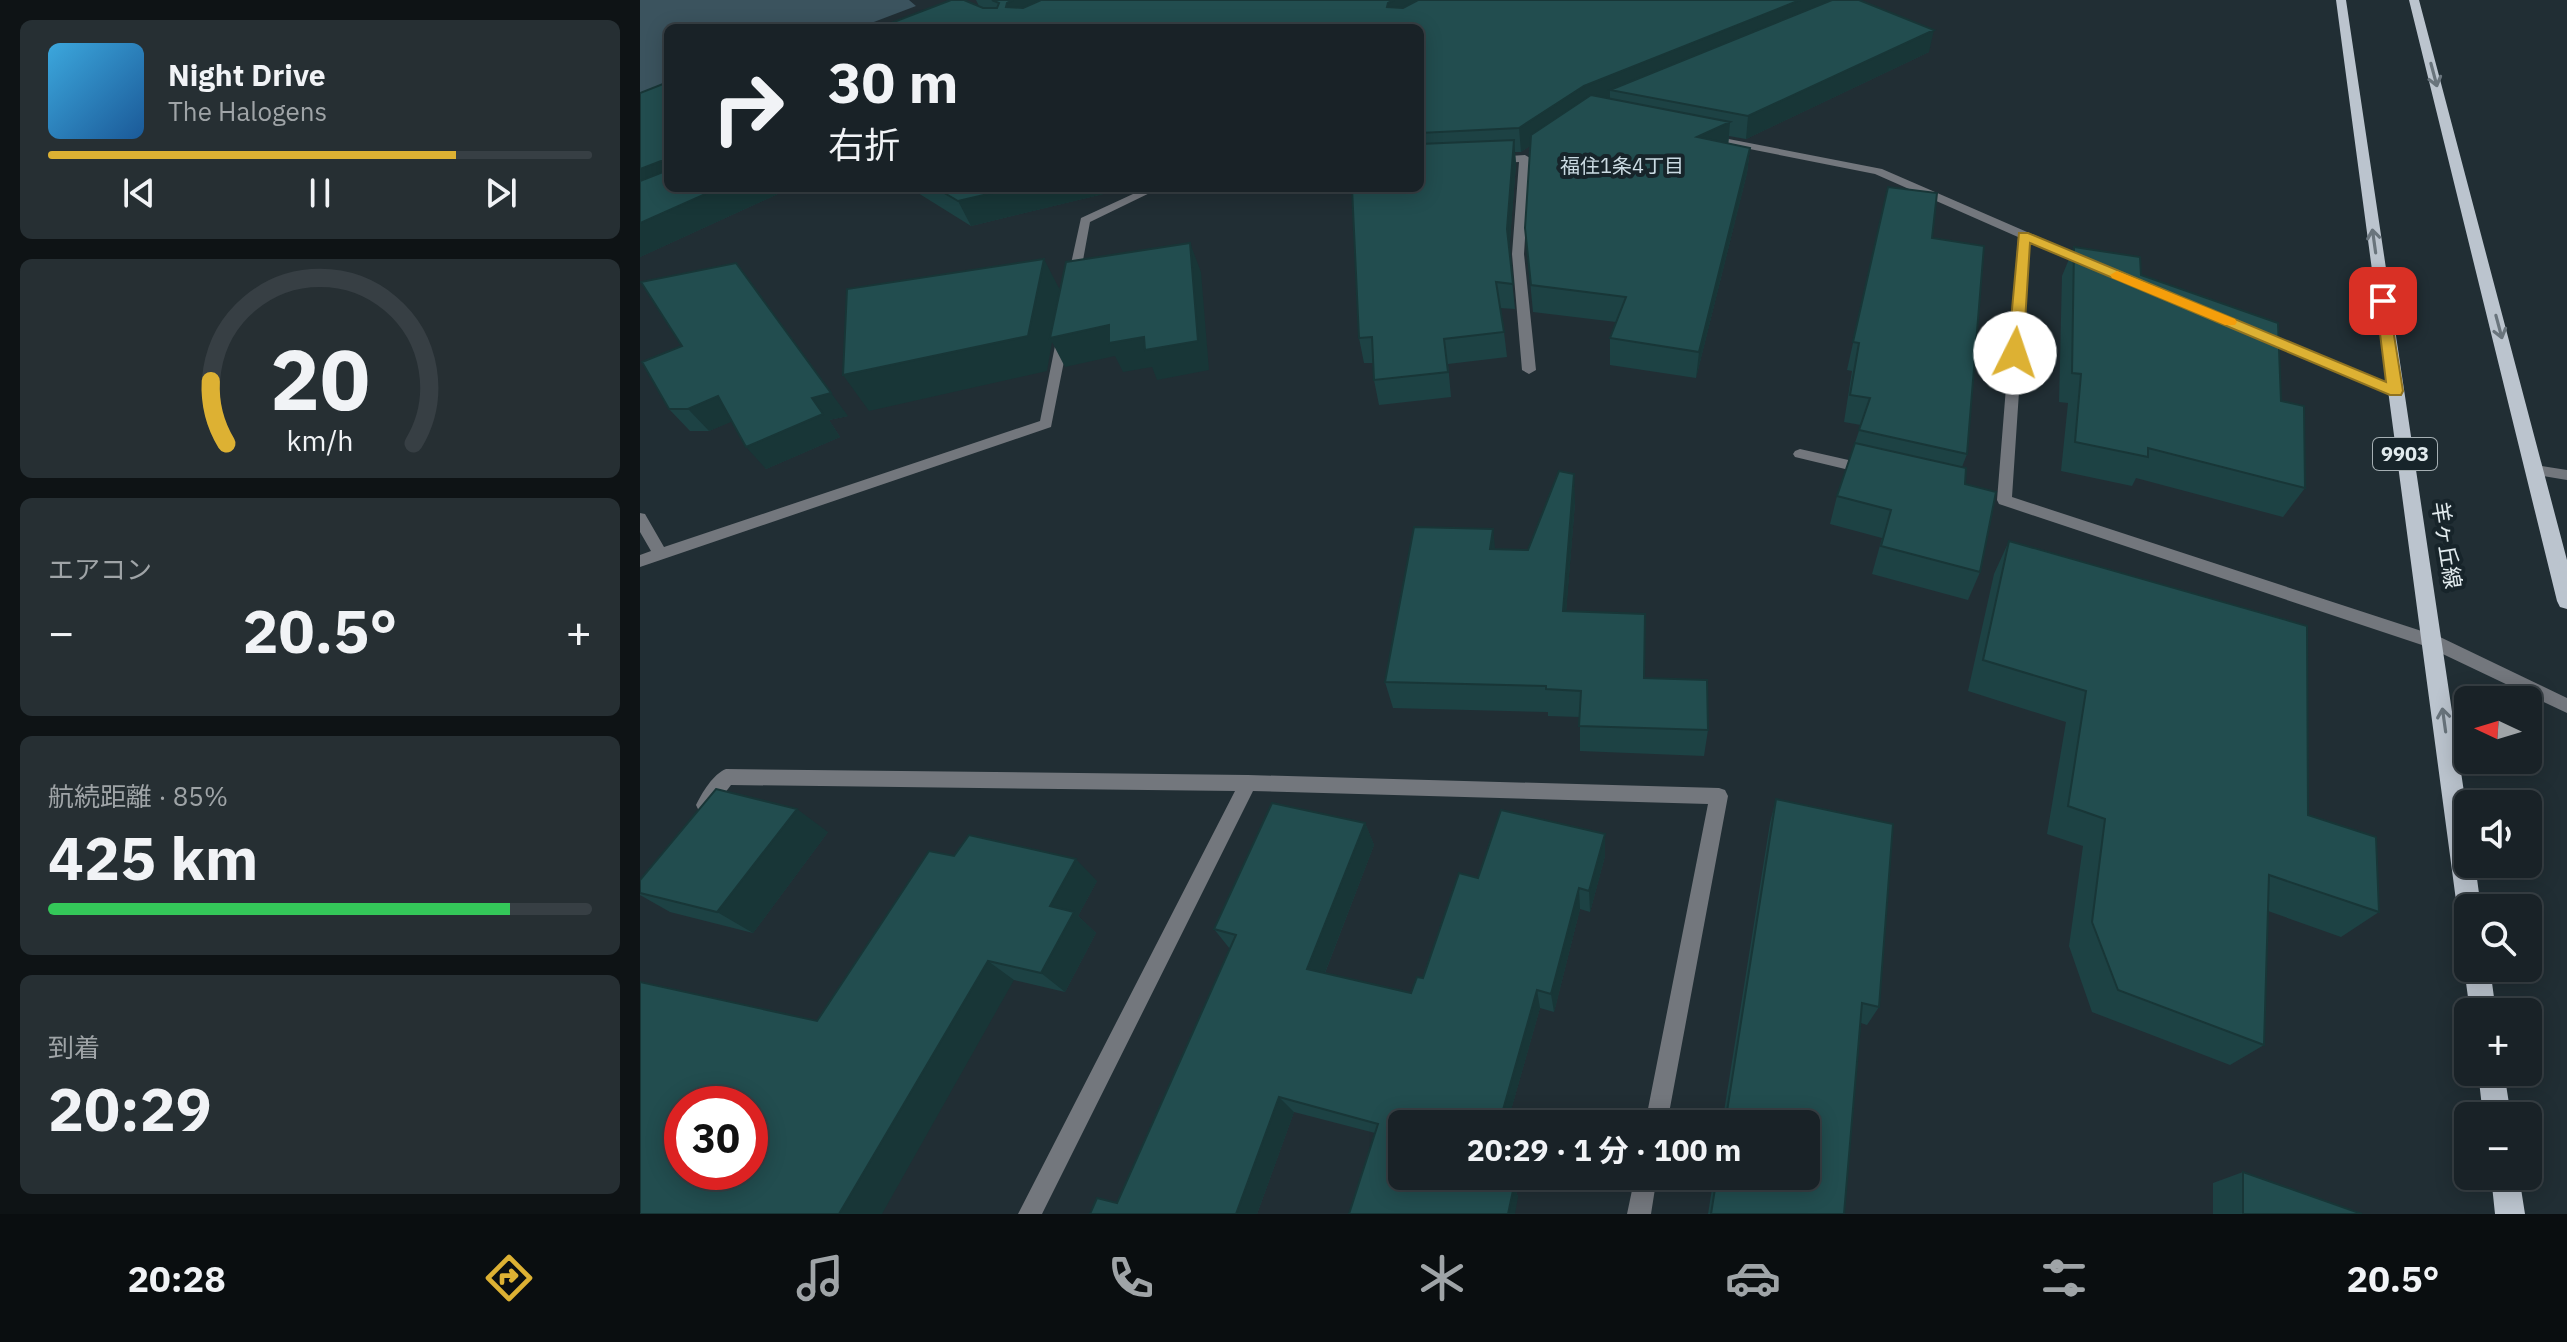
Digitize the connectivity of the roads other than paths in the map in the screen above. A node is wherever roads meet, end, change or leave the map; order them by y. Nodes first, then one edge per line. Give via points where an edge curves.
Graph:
1 (2341, 0) edge
2 (2414, 0) edge
3 (1696, 135) edge
4 (1538, 150) edge
5 (1525, 158) junction
6 (1480, 160) edge
7 (1146, 192) edge
8 (2024, 236) junction
9 (2110, 272) edge
10 (1070, 299) edge
11 (1067, 315) edge
12 (2252, 331) edge
13 (1529, 370) dead end
14 (2395, 391) junction
15 (1800, 454) dead end
16 (2536, 470) junction
17 (1887, 473) edge
18 (2567, 475) edge
19 (640, 518) edge
20 (660, 554) junction
21 (640, 561) edge
22 (2567, 601) edge
23 (2434, 642) junction
24 (2567, 706) edge
25 (1248, 783) junction
26 (692, 823) edge
27 (2467, 894) edge
28 (1659, 1110) edge
29 (1643, 1190) edge
30 (2507, 1190) edge
31 (1030, 1214) edge
32 (1639, 1214) edge
33 (2510, 1214) edge

14 -> 1 main road, 羊ヶ丘線 / 9903
2 -> 16 main road
3 - 8 street via 1878,171
4 - 5 street
5 - 6 street
5 - 13 street via 1518,254
7 - 10 street via 1085,220
8 - 9 street
8 - 23 street via 1997,498
11 - 20 street via 1046,424
12 - 14 street
14 - 23 main road, 羊ヶ丘線 / 9903
15 - 17 street
16 - 18 street
16 - 22 main road
19 - 20 street
20 - 21 street
23 - 24 street
27 -> 23 main road, 羊ヶ丘線 / 9903
25 - 26 street via 726,777
25 - 28 street via 1719,796
25 - 31 street
29 - 32 street
30 - 33 main road

